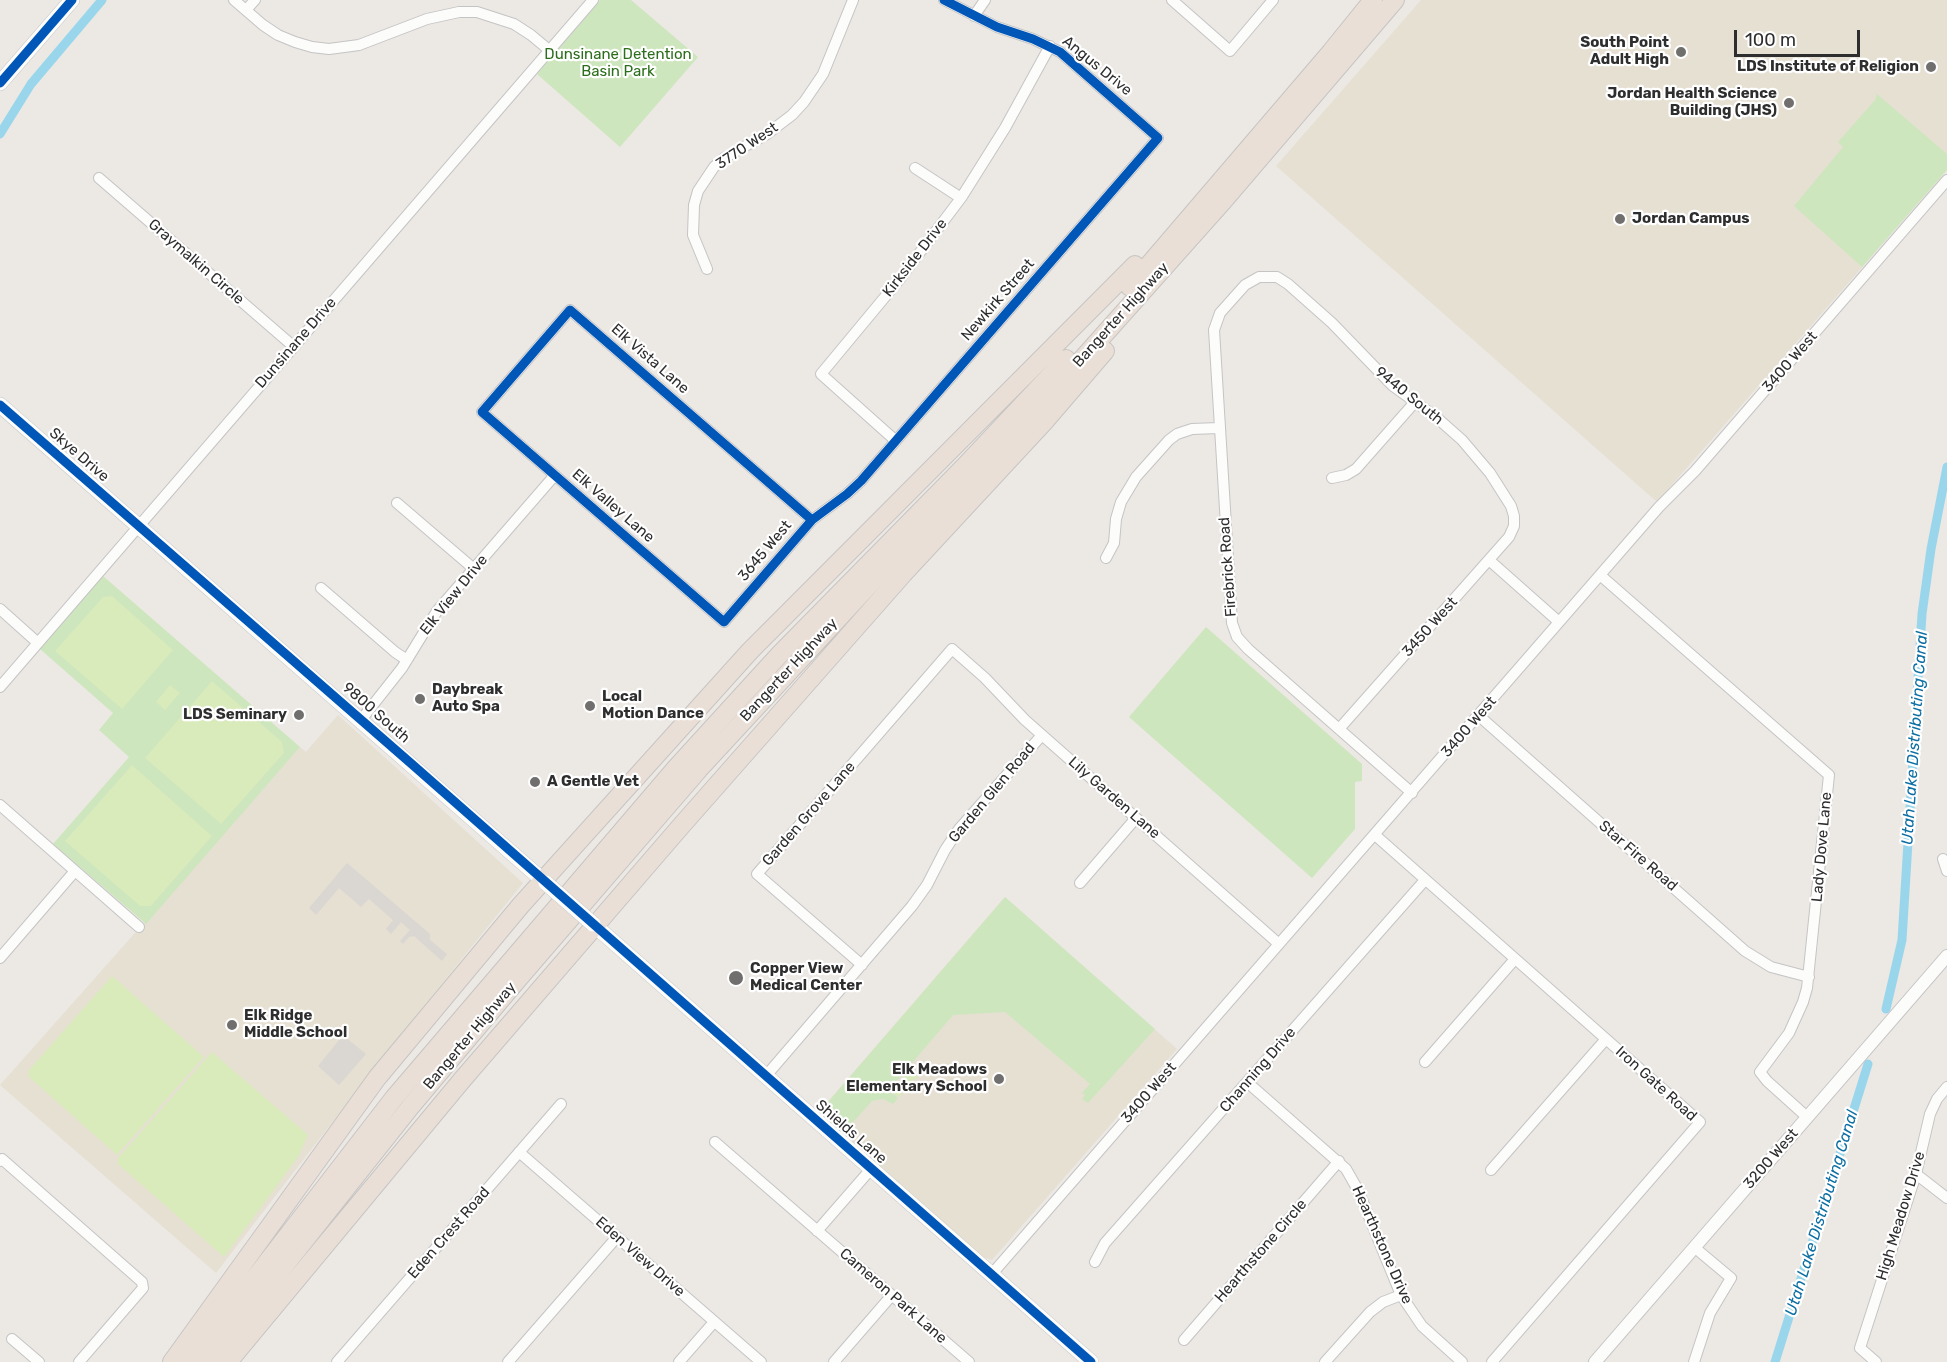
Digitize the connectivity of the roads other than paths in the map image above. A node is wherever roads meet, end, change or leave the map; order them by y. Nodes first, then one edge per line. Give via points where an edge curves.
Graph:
1 (72, 0) edge
2 (234, 0) edge
3 (255, 0) edge
4 (593, 0) edge
5 (853, 0) edge
6 (944, 0) edge
7 (985, 0) edge
8 (1172, 0) edge
9 (1273, 0) edge
10 (1368, 0) edge
11 (1373, 0) edge
12 (1397, 0) edge
13 (246, 10) junction
14 (974, 16) junction
15 (1356, 34) junction
16 (1050, 46) junction
17 (549, 50) junction
18 (0, 82) edge
19 (1158, 138) joint
20 (915, 168) dead end
21 (99, 178) dead end
22 (1947, 180) edge
23 (1220, 194) junction
24 (962, 198) junction
25 (707, 269) dead end
26 (1254, 279) joint
27 (293, 346) junction
28 (1415, 402) junction
29 (0, 405) edge
30 (482, 412) joint
31 (1219, 428) junction
32 (896, 441) junction
33 (555, 475) junction
34 (1332, 478) dead end
35 (861, 481) joint
36 (397, 503) dead end
37 (812, 520) junction
38 (1514, 521) joint
39 (139, 527) junction
40 (1106, 558) dead end
41 (1489, 560) junction
42 (474, 569) junction
43 (1600, 575) junction
44 (321, 588) dead end
45 (0, 609) edge
46 (724, 622) joint
47 (1559, 622) junction
48 (38, 643) junction
49 (952, 649) joint
50 (407, 660) junction
51 (0, 687) edge
52 (1478, 716) junction
53 (361, 720) junction
54 (1340, 729) junction
55 (1042, 735) junction
56 (1412, 793) junction
57 (0, 805) edge
58 (1136, 818) junction
59 (1375, 835) junction
60 (1943, 859) dead end
61 (75, 871) junction
62 (1947, 871) edge
63 (1425, 880) junction
64 (545, 882) junction
65 (1080, 883) dead end
66 (594, 925) junction
67 (139, 927) dead end
68 (1279, 944) junction
69 (1947, 956) edge
70 (0, 958) edge
71 (1515, 959) junction
72 (862, 965) junction
73 (1809, 977) junction
74 (1606, 1039) junction
75 (1425, 1062) dead end
76 (765, 1077) junction
77 (1247, 1082) junction
78 (1947, 1087) edge
79 (561, 1104) dead end
80 (1807, 1117) junction
81 (715, 1142) dead end
82 (519, 1152) junction
83 (1, 1160) edge
84 (1339, 1161) junction
85 (870, 1169) junction
86 (1491, 1170) dead end
87 (1916, 1174) junction
88 (1947, 1198) edge
89 (817, 1231) junction
90 (617, 1237) junction
91 (1694, 1247) junction
92 (1095, 1262) dead end
93 (991, 1275) junction
94 (892, 1295) junction
95 (1401, 1295) junction
96 (714, 1322) junction
97 (12, 1339) dead end
98 (1184, 1340) dead end
99 (39, 1362) edge
100 (79, 1362) edge
101 (172, 1362) edge
102 (190, 1362) edge
103 (208, 1362) edge
104 (228, 1362) edge
105 (337, 1362) edge
106 (508, 1362) edge
107 (679, 1362) edge
108 (761, 1362) edge
109 (834, 1362) edge
110 (969, 1362) edge
111 (1091, 1362) edge
112 (1325, 1362) edge
113 (1462, 1362) edge
114 (1492, 1362) edge
115 (1595, 1362) edge
116 (1694, 1362) edge
117 (1876, 1362) edge

1 - 18 main road
2 - 13 street
3 - 13 street
4 - 17 street, Dunsinane Drive
5 - 25 street, 3770 West via 823,74 804,102 767,134 724,158 698,191 693,235
6 - 14 street, Angus Drive
7 - 14 street
8 - 9 street via 1230,51
10 - 15 highway
11 - 15 highway, Bangerter Highway
12 - 15 highway
13 - 17 street via 287,39 329,49 359,45 443,14 477,12 514,24
14 - 16 street, Angus Drive
15 - 23 highway, Bangerter Highway
16 - 19 street, Angus Drive
16 - 24 street, Kirkside Drive
17 - 27 street, Dunsinane Drive
19 - 32 street, Newkirk Street
20 - 24 street
21 - 27 street, Graymalkin Circle
22 - 43 street, 3400 West
23 - 64 highway via 757,643
23 - 66 highway via 1072,390
23 - 102 highway, Bangerter Highway via 676,768 394,1098
23 - 103 highway, Bangerter Highway via 1026,422 699,769 411,1106
24 - 32 street, Kirkside Drive via 820,374
26 - 28 street, 9440 South via 1271,276 1288,284 1382,376
26 - 31 street, Firebrick Road via 1223,310 1214,325
27 - 39 street, Dunsinane Drive
28 - 34 street via 1356,469
28 - 38 street, 9440 South via 1449,428 1481,461 1511,506
29 - 39 main road, Skye Drive
30 - 33 street, Elk Valley Lane
30 - 37 street, Elk Vista Lane via 570,310
31 - 40 street via 1181,431 1156,454 1123,496 1114,543
31 - 54 street, Firebrick Road via 1234,630 1248,649
32 - 35 street, Newkirk Street
33 - 42 street, Elk View Drive
33 - 46 street, Elk Valley Lane
35 - 37 street, 3645 West
36 - 42 street
37 - 46 street, 3645 West
38 - 41 street, 3450 West via 1509,537
39 - 48 street, Dunsinane Drive
39 - 53 main road, 9800 South
41 - 47 street
41 - 54 street, 3450 West
42 - 50 street, Elk View Drive via 429,622
43 - 47 street, 3400 West
43 - 73 street, Lady Dove Lane via 1829,775
44 - 50 street
45 - 48 street
47 - 52 street, 3400 West
48 - 51 street, Dunsinane Drive
49 - 55 street, Lily Garden Lane
49 - 72 street, Garden Grove Lane via 757,874
50 - 53 street, Elk View Drive
52 - 56 street, 3400 West
52 - 73 street, Star Fire Road via 1753,957 1781,971
53 - 64 main road, 9800 South
54 - 56 street, Firebrick Road
55 - 58 street, Lily Garden Lane
55 - 72 street, Garden Glen Road via 959,829 920,896
56 - 59 street, 3400 West
57 - 61 street
58 - 65 street
58 - 68 street, Lily Garden Lane
59 - 63 street, Iron Gate Road
59 - 68 street, 3400 West
60 - 62 street
61 - 67 street
61 - 70 street
63 - 71 street, Iron Gate Road
63 - 77 street, Channing Drive
64 - 66 main road, 9800 South, bridge
64 - 101 highway via 377,1078
66 - 76 main road, Shields Lane
66 - 104 highway
68 - 93 street, 3400 West
69 - 80 street, 3200 West
71 - 74 street, Iron Gate Road
71 - 75 street
72 - 76 street, Garden Glen Road
73 - 80 street, Lady Dove Lane via 1797,1018 1760,1072
74 - 86 street
74 - 114 street, Iron Gate Road via 1700,1122
76 - 85 main road, Shields Lane
77 - 84 street, Hearthstone Drive
77 - 92 street, Channing Drive via 1105,1243
78 - 87 street, High Meadow Drive via 1930,1114
79 - 82 street, Eden Crest Road
80 - 91 street, 3200 West
81 - 89 street, Cameron Park Lane
82 - 90 street, Eden View Drive
82 - 105 street, Eden Crest Road
83 - 100 street via 138,1277 143,1288
84 - 95 street, Hearthstone Drive via 1353,1178
84 - 98 street, Hearthstone Circle
85 - 89 street
85 - 93 main road, Shields Lane
87 - 88 street
87 - 117 street, High Meadow Drive via 1860,1348
89 - 94 street, Cameron Park Lane
90 - 96 street, Eden View Drive
90 - 106 street
91 - 115 street, 3200 West
91 - 116 street via 1731,1278 1705,1324
93 - 111 main road, Shields Lane
94 - 109 street
94 - 110 street, Cameron Park Lane
95 - 112 street via 1370,1312
95 - 113 street, Hearthstone Drive via 1422,1326
96 - 107 street
96 - 108 street, Eden View Drive
97 - 99 street

